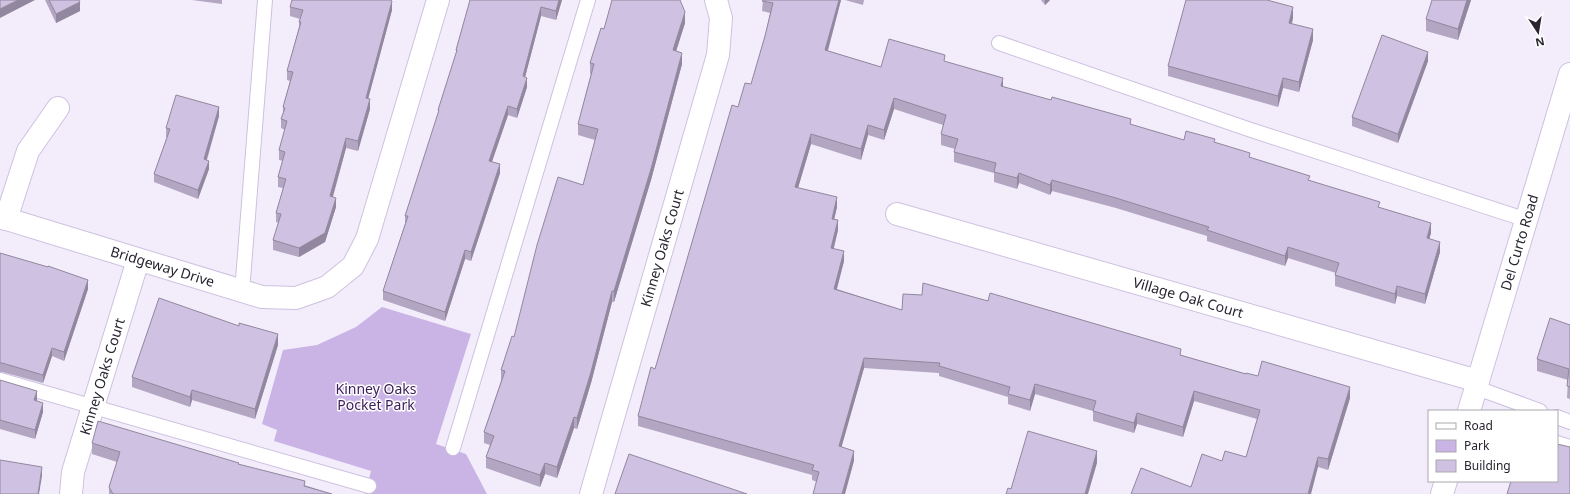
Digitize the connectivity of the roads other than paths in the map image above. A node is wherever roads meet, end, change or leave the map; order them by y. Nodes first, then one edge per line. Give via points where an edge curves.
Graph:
1 (265, 0) edge
2 (438, 0) edge
3 (588, 0) edge
4 (716, 0) edge
5 (999, 43) dead end
6 (1570, 74) edge
7 (58, 108) dead end
8 (897, 214) dead end
9 (3, 218) edge
10 (1526, 220) junction
11 (138, 260) junction
12 (242, 292) junction
13 (0, 380) edge
14 (1477, 385) junction
15 (93, 406) junction
16 (1469, 410) edge
17 (1538, 410) edge
18 (1558, 417) edge
19 (1570, 422) edge
20 (1558, 443) edge
21 (1570, 447) edge
22 (453, 448) dead end
23 (1446, 482) edge
24 (369, 486) dead end
25 (71, 494) edge
26 (591, 494) edge
27 (1442, 494) edge

1 - 12 lane
2 - 12 street, Bridgeway Drive via 367,239 353,266 327,287 296,298 262,297
3 - 22 lane
4 - 26 street, Kinney Oaks Court via 721,18 718,55
5 - 10 lane via 1248,129
6 - 10 street, Del Curto Road
7 - 9 street via 28,152
8 - 14 street, Village Oak Court
9 - 11 street, Bridgeway Drive
10 - 14 street, Del Curto Road
11 - 12 street, Bridgeway Drive
11 - 15 street, Kinney Oaks Court
13 - 15 lane
14 - 16 street, Del Curto Road
14 - 17 lane
15 - 24 lane
15 - 25 street, Kinney Oaks Court via 73,472
18 - 19 lane
20 - 21 lane
23 - 27 street

